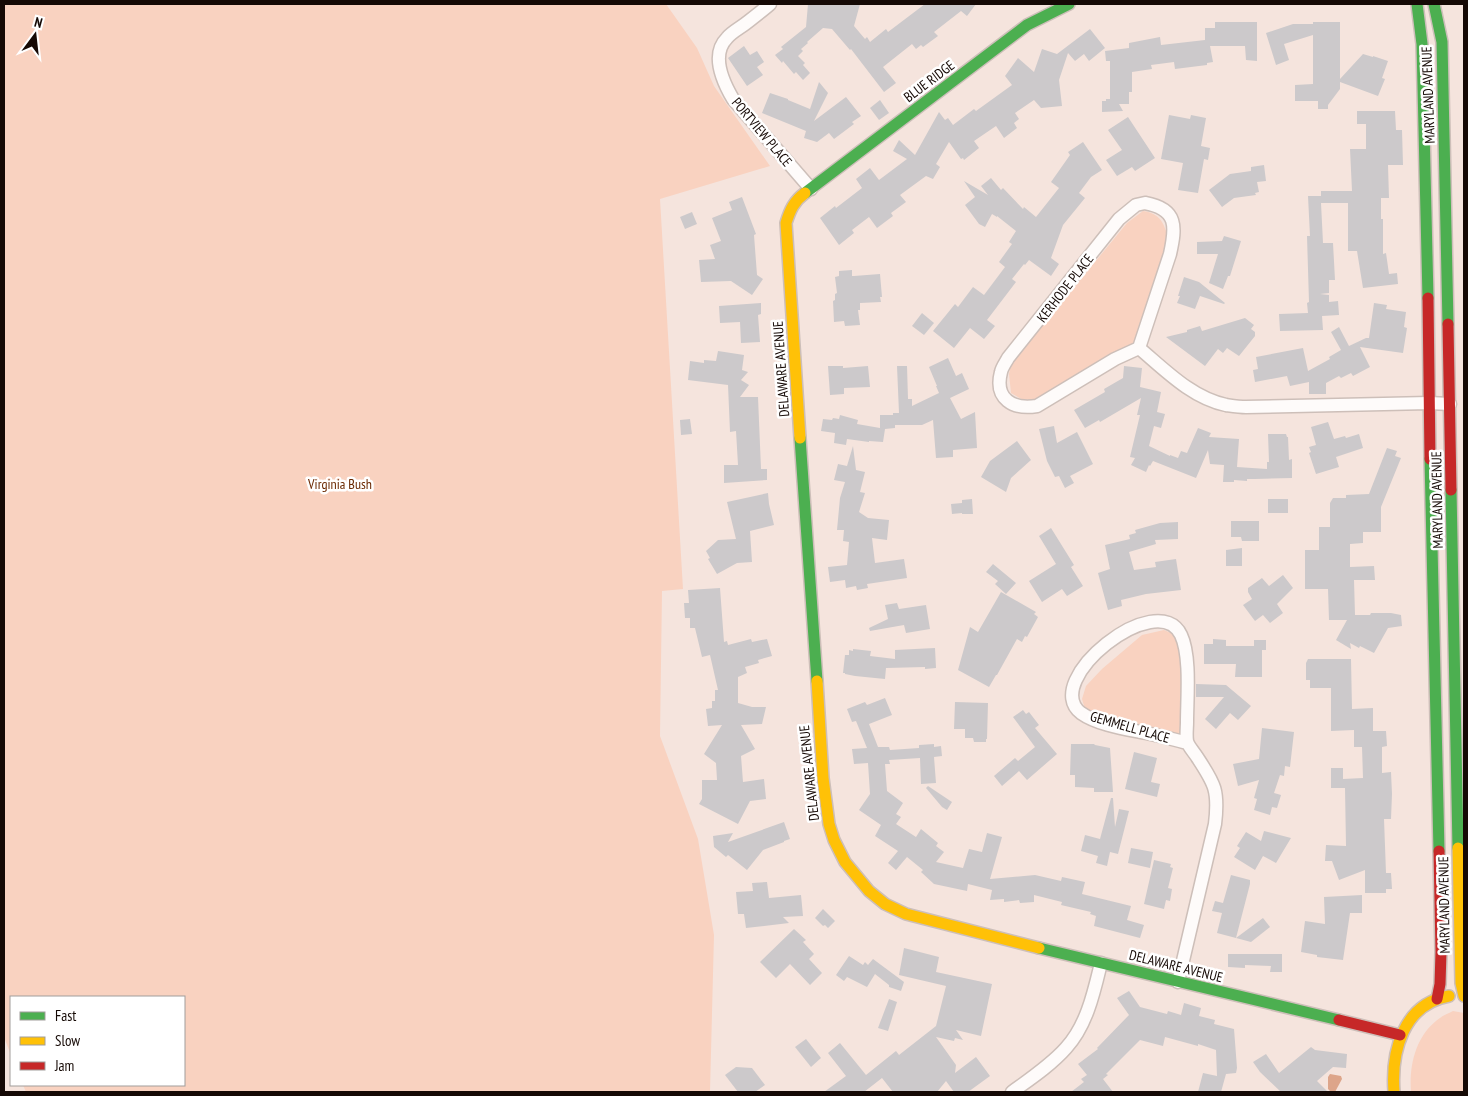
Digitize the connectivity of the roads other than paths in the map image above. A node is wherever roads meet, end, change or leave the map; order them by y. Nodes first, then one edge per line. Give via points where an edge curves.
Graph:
1 (770, 4) edge
2 (1068, 4) edge
3 (1418, 4) edge
4 (1434, 4) edge
5 (1442, 42) junction
6 (1422, 44) junction
7 (811, 188) junction
8 (1139, 348) junction
9 (1429, 403) junction
10 (1450, 404) junction
11 (1187, 743) junction
12 (1101, 963) junction
13 (1178, 982) junction
14 (1464, 997) edge
15 (1437, 999) junction
16 (1400, 1035) junction
17 (1012, 1092) edge
18 (1394, 1092) edge

1 - 7 street, PORTVIEW PLACE via 726,38 718,60 720,71 733,99
2 - 7 street, BLUE RIDGE via 1027,25
3 - 6 street, MARYLAND AVENUE
4 - 5 street, MARYLAND AVENUE
5 - 6 street
5 - 10 street, MARYLAND AVENUE
6 - 9 street, MARYLAND AVENUE
7 - 12 street, DELAWARE AVENUE via 797,199 786,224 823,778 834,840 845,862 869,890 906,914
8 - 8 street, KERHODE PLACE via 1037,406 1016,406 1001,394 1001,370 1008,358 1119,219 1136,205 1145,203 1157,205 1167,212 1174,227 1170,254
8 - 9 street via 1180,384 1225,405 1246,408
9 - 10 street
9 - 15 street, MARYLAND AVENUE via 1441,952
10 - 14 street, MARYLAND AVENUE via 1460,954
11 - 11 street, GEMMELL PLACE via 1094,720 1082,713 1075,707 1071,691 1080,671 1094,654 1138,625 1150,621 1170,624 1181,635 1185,652
11 - 13 street, GEMMELL PLACE via 1214,786 1217,803 1215,824
12 - 13 street, DELAWARE AVENUE
12 - 17 street via 1084,1020 1067,1047
13 - 16 street, DELAWARE AVENUE
14 - 15 street
15 - 16 street via 1418,1011
16 - 18 street via 1392,1078

